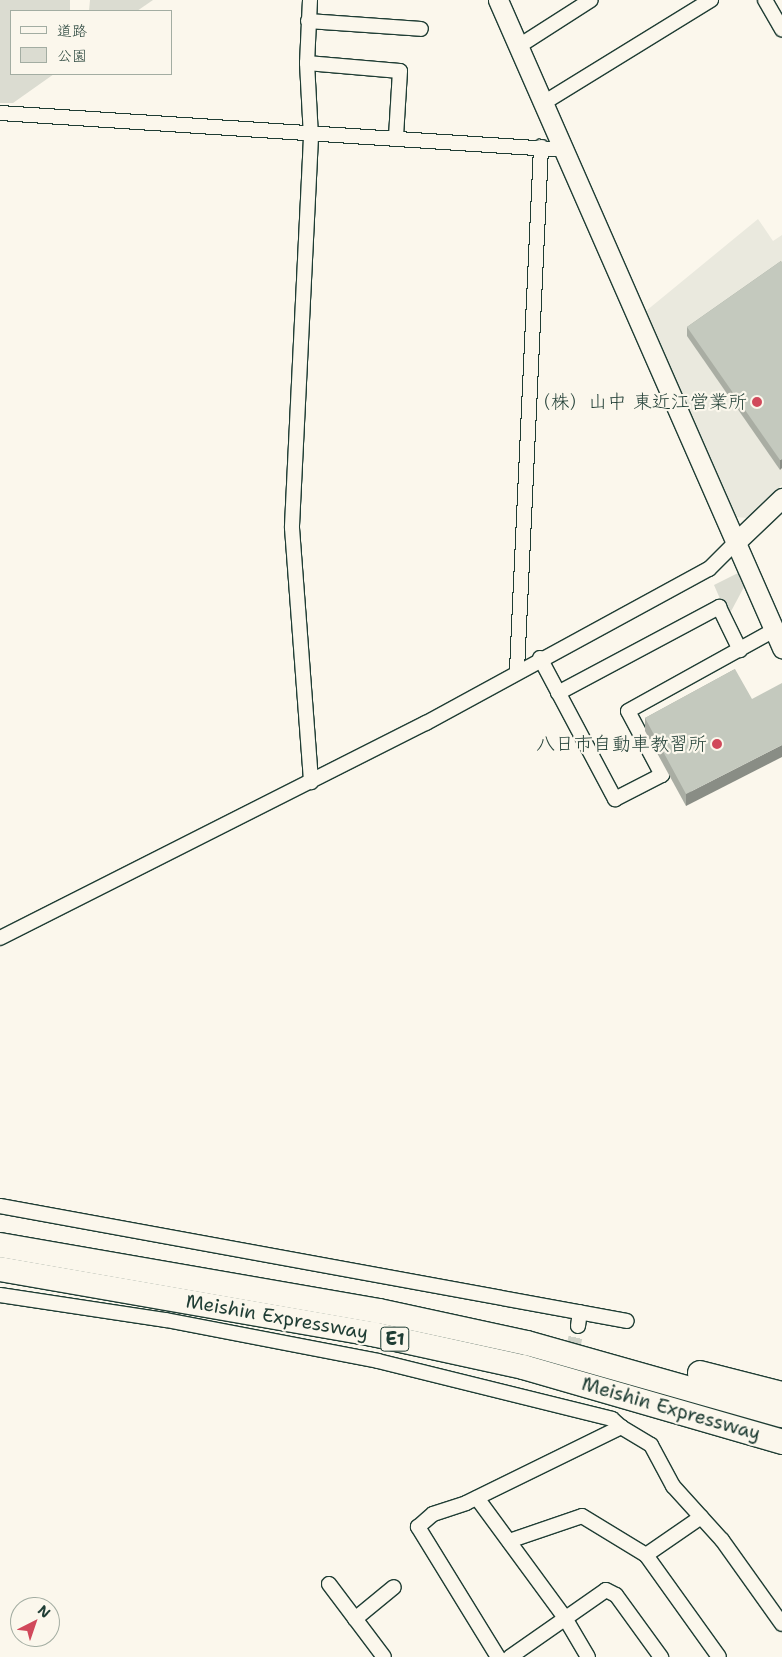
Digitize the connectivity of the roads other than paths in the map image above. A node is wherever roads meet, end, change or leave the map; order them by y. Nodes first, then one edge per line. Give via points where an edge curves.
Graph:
1 (310, 0) edge
2 (498, 0) edge
3 (591, 0) edge
4 (711, 0) edge
5 (765, 0) edge
6 (308, 21) junction
7 (782, 28) edge
8 (421, 30) dead end
9 (519, 46) junction
10 (307, 63) junction
11 (546, 102) junction
12 (0, 113) edge
13 (312, 137) junction
14 (396, 137) junction
15 (541, 147) junction
16 (566, 150) junction
17 (782, 498) edge
18 (738, 540) junction
19 (774, 630) junction
20 (782, 648) edge
21 (740, 650) junction
22 (540, 658) junction
23 (517, 670) junction
24 (558, 693) junction
25 (311, 782) junction
26 (0, 938) edge
27 (0, 1206) edge
28 (0, 1244) edge
29 (0, 1268) edge
30 (0, 1295) edge
31 (379, 1311) junction
32 (580, 1312) junction
33 (627, 1321) dead end
34 (578, 1326) tunnel mouth
35 (564, 1392) tunnel mouth
36 (782, 1394) edge
37 (561, 1406) junction
38 (782, 1415) edge
39 (621, 1427) junction
40 (782, 1442) edge
41 (477, 1498) junction
42 (701, 1517) junction
43 (509, 1541) junction
44 (646, 1556) junction
45 (329, 1584) dead end
46 (394, 1587) dead end
47 (565, 1618) junction
48 (355, 1619) junction
49 (782, 1624) edge
50 (502, 1656) edge
51 (384, 1657) edge
52 (588, 1657) edge
53 (661, 1657) edge
54 (719, 1657) edge

1 - 6 street
2 - 9 street
3 - 9 street
4 - 11 street
5 - 7 street
6 - 8 street
6 - 10 street
9 - 11 street
10 - 13 street
10 - 14 street via 400,71
11 - 16 street
12 - 13 street via 75,115
13 - 14 street
13 - 25 street via 304,213 292,528
14 - 15 street
15 - 16 street
15 - 23 street
16 - 18 street via 694,451
17 - 18 street
18 - 19 street
18 - 22 street via 709,569
19 - 20 street
19 - 21 street
21 - 24 street via 719,607
21 - 24 street via 628,711 662,775 615,799
22 - 23 street
22 - 24 street
23 - 25 street
25 - 26 street
27 - 32 street
28 - 31 highway, Meishin Expressway / E1
29 - 40 highway, Meishin Expressway / E1 via 373,1334 523,1367
30 - 37 street via 166,1320 378,1361
31 - 36 highway via 690,1371
31 - 38 highway, Meishin Expressway / E1 via 606,1362
32 - 33 street
32 - 34 street
35 - 37 street
37 - 39 street via 612,1419
39 - 41 street
39 - 42 street via 651,1445 673,1486
41 - 43 street
41 - 50 street via 425,1518 418,1533
42 - 44 street
42 - 49 street
43 - 44 street via 582,1516
43 - 47 street
44 - 54 street
45 - 48 street
46 - 48 street
47 - 50 street
47 - 52 street
47 - 53 street via 600,1592 611,1590
48 - 51 street

